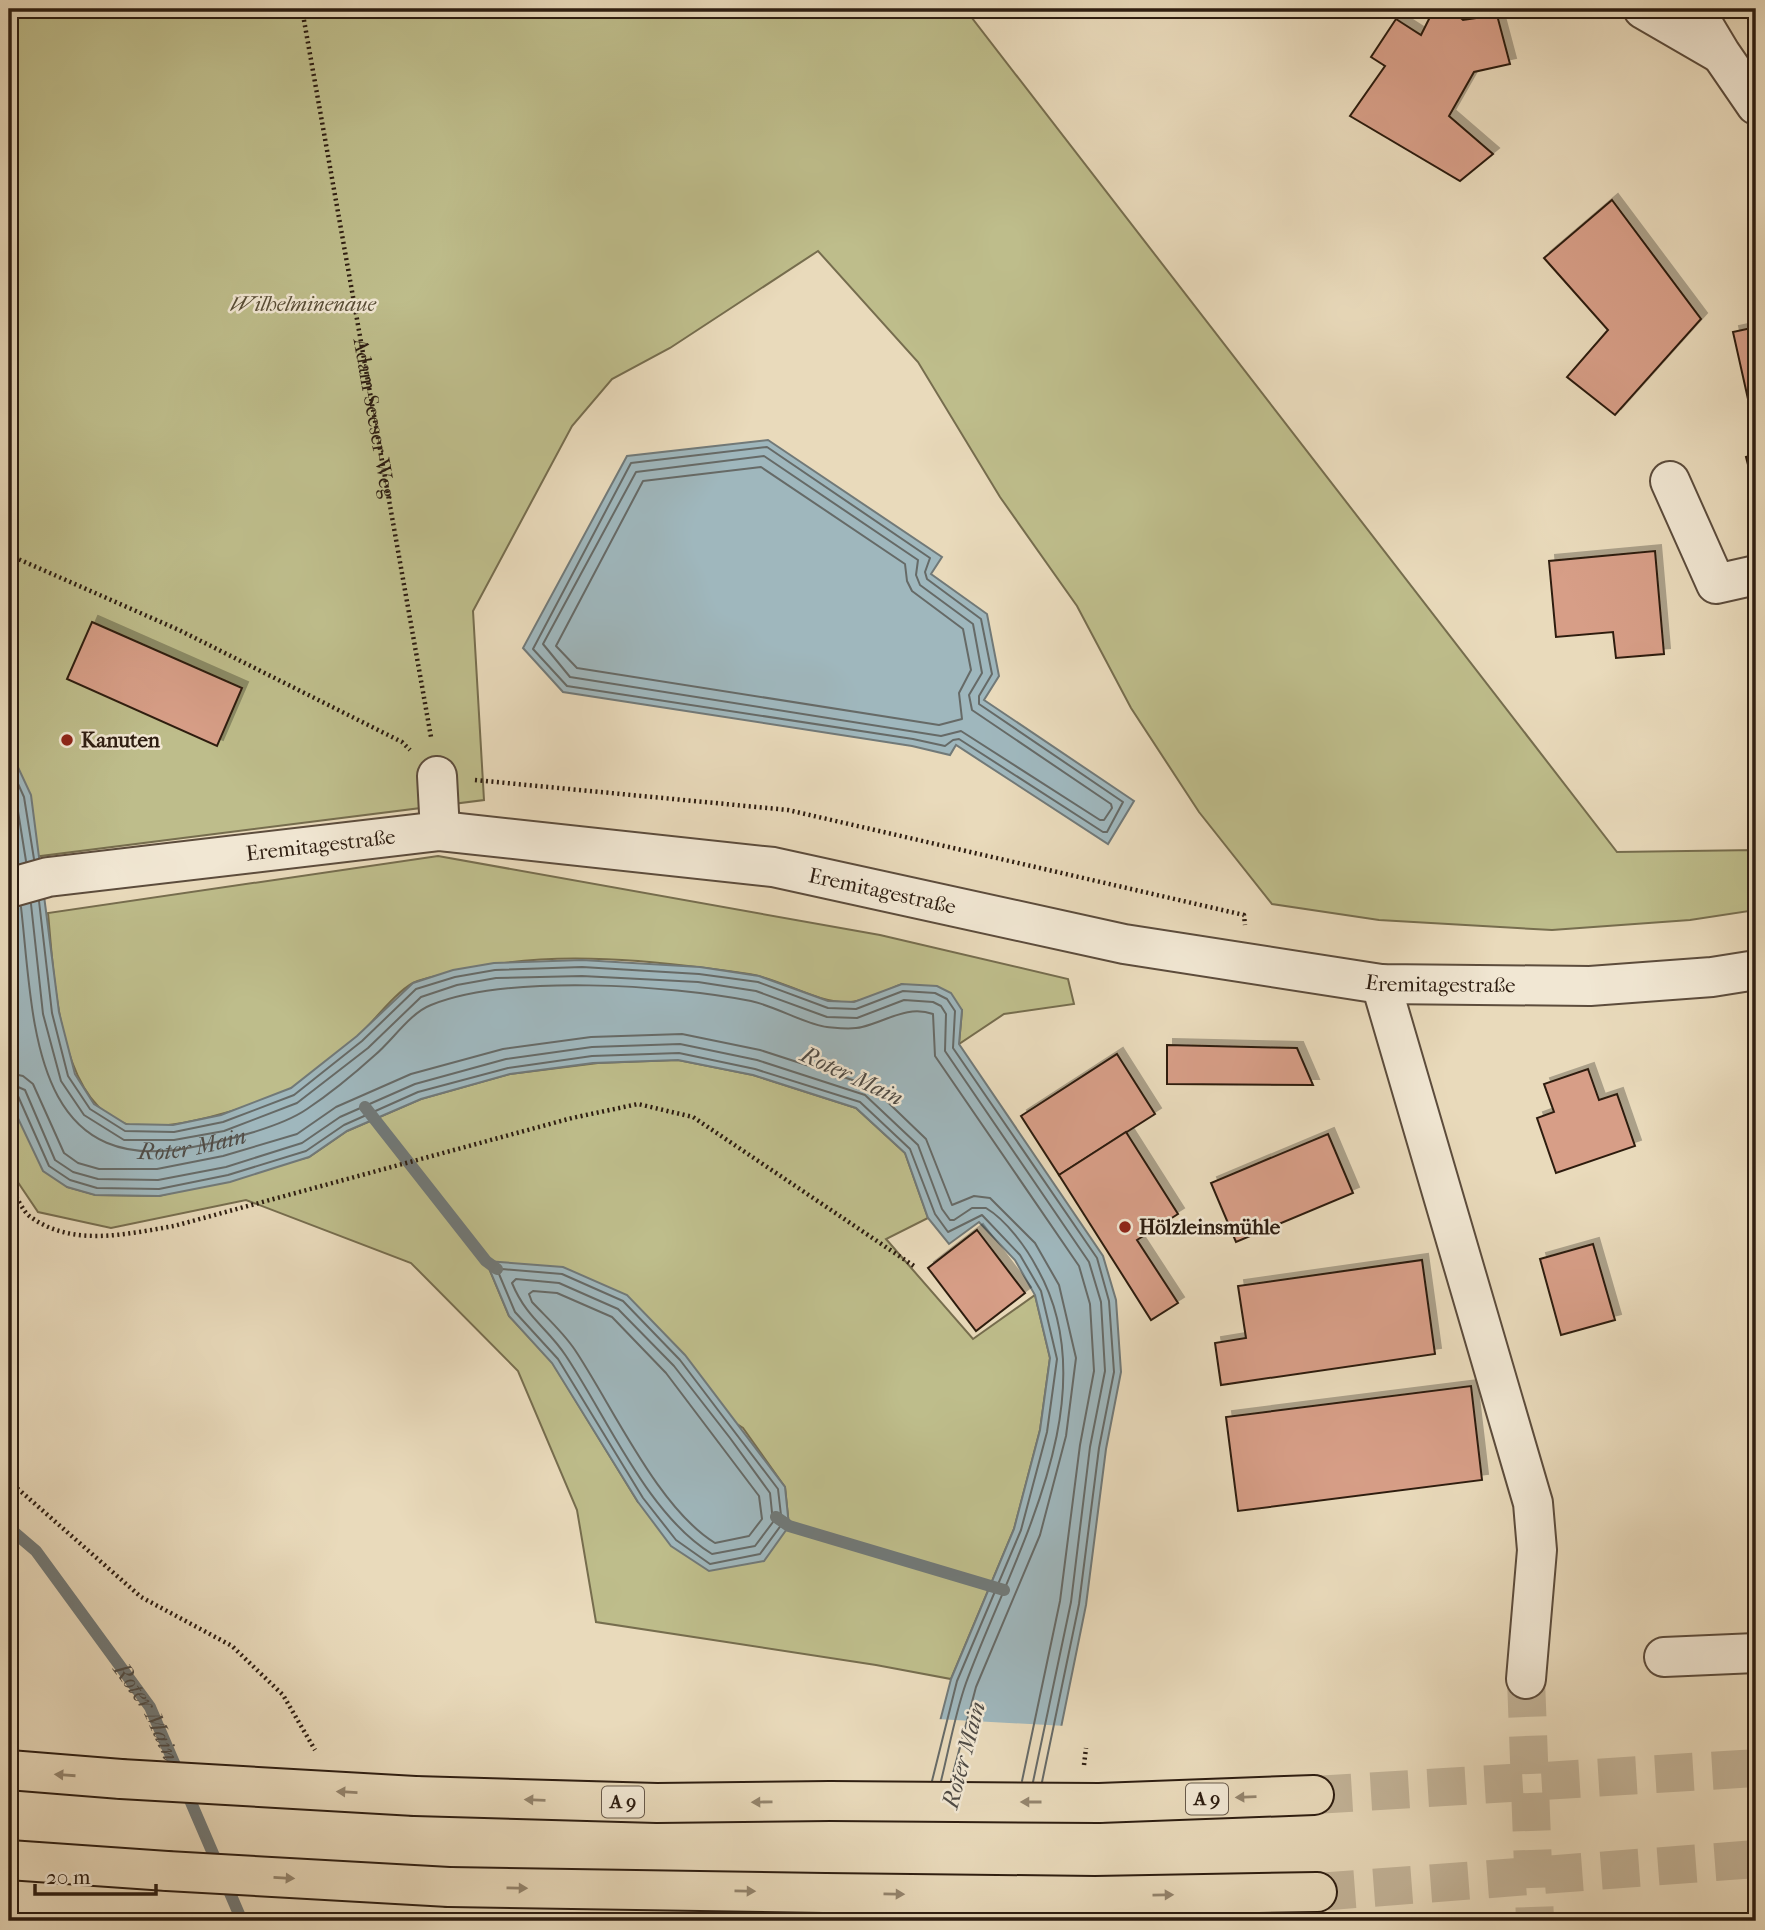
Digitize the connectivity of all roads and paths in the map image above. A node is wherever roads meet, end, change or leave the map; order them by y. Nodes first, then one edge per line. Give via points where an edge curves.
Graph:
1 (302, 9) edge
2 (1643, 9) edge
3 (1694, 9) edge
4 (1721, 54) junction
5 (1756, 105) edge
6 (1670, 481) dead end
7 (9, 555) edge
8 (1756, 575) edge
9 (438, 776) junction
10 (440, 831) junction
11 (9, 888) edge
12 (1244, 915) dead end
13 (1756, 970) edge
14 (1381, 984) junction
15 (9, 1182) edge
16 (914, 1266) dead end
17 (9, 1481) edge
18 (1756, 1653) edge
19 (1664, 1657) dead end
20 (1526, 1679) tunnel mouth
21 (316, 1752) dead end
22 (9, 1770) edge
23 (1314, 1795) tunnel mouth
24 (9, 1860) edge
25 (1317, 1892) tunnel mouth

1 - 9 path, Adam-Seeser-Weg
2 - 4 street
3 - 4 street
4 - 5 street
6 - 8 street via 1716,584
7 - 9 path via 179,630 402,742
9 - 10 street
9 - 12 path via 788,810
10 - 11 street, Eremitagestraße via 48,877
10 - 14 street, Eremitagestraße via 773,867 1124,944
13 - 14 street, Eremitagestraße via 1590,986
14 - 20 street via 1533,1503 1537,1550
15 - 16 path via 30,1217 67,1234 114,1236 174,1226 638,1104 693,1117
17 - 21 path via 141,1597 232,1646 283,1695
18 - 19 street
23 -> 22 highway, A 9, bridge via 1099,1803 657,1803 415,1796
24 -> 25 highway, bridge via 449,1887 1095,1896

